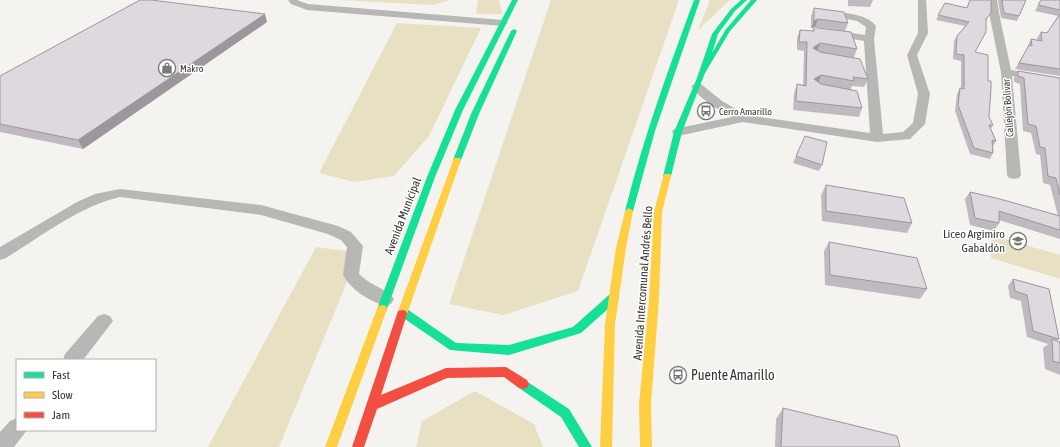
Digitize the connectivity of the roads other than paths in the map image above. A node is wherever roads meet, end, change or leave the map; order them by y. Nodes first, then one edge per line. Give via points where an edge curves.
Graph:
1 (292, 0) edge
2 (312, 0) edge
3 (515, 0) edge
4 (697, 0) edge
5 (744, 0) edge
6 (754, 0) edge
7 (993, 0) edge
8 (919, 2) edge
9 (839, 15) edge
10 (465, 20) junction
11 (503, 23) junction
12 (517, 26) dead end
13 (822, 32) edge
14 (870, 39) junction
15 (1006, 72) junction
16 (1060, 81) edge
17 (698, 82) junction
18 (860, 96) edge
19 (874, 99) junction
20 (743, 118) junction
21 (678, 132) junction
22 (877, 138) junction
23 (1014, 175) dead end
24 (0, 254) edge
25 (614, 297) junction
26 (385, 299) junction
27 (403, 312) junction
28 (104, 321) dead end
29 (73, 359) edge
30 (372, 405) junction
31 (16, 429) edge
32 (1, 447) edge
33 (331, 447) edge
34 (358, 447) edge
35 (586, 447) edge
36 (606, 447) edge
37 (646, 447) edge

1 - 10 street via 307,7
2 - 10 street via 450,13
3 - 11 main road, Avenida Municipal
4 - 25 main road, Avenida Intercomunal Andrés Bello via 661,101 634,189 621,248
5 - 17 main road via 715,34
6 - 17 main road, Avenida Intercomunal Andrés Bello via 728,30
7 - 15 street
8 - 22 street via 924,16 923,34 912,55 924,94 919,124 906,136
9 - 14 street via 866,21 870,26
10 - 11 street
11 - 26 main road, Avenida Municipal via 459,110
12 - 27 main road via 475,114
13 - 14 street
14 - 19 street via 867,64
15 - 16 street, Callejón Bolívar
15 - 23 street, Callejón Bolívar
17 - 20 street via 708,98
17 - 21 main road, Avenida Intercomunal Andrés Bello
18 - 19 street
19 - 22 street
20 - 21 street
20 - 22 street
21 - 37 main road, Avenida Intercomunal Andrés Bello via 658,212 645,404
24 - 26 street via 82,205 100,197 120,193 261,210 333,230 346,236 355,246 351,275 357,283 364,290
25 - 27 main road via 577,330 509,350 454,348
25 - 36 main road, Avenida Intercomunal Andrés Bello via 610,324
26 - 33 main road, Avenida Municipal
27 - 30 main road
28 - 29 street
30 - 34 main road
30 - 35 main road via 446,373 506,372 565,413
31 - 32 street

